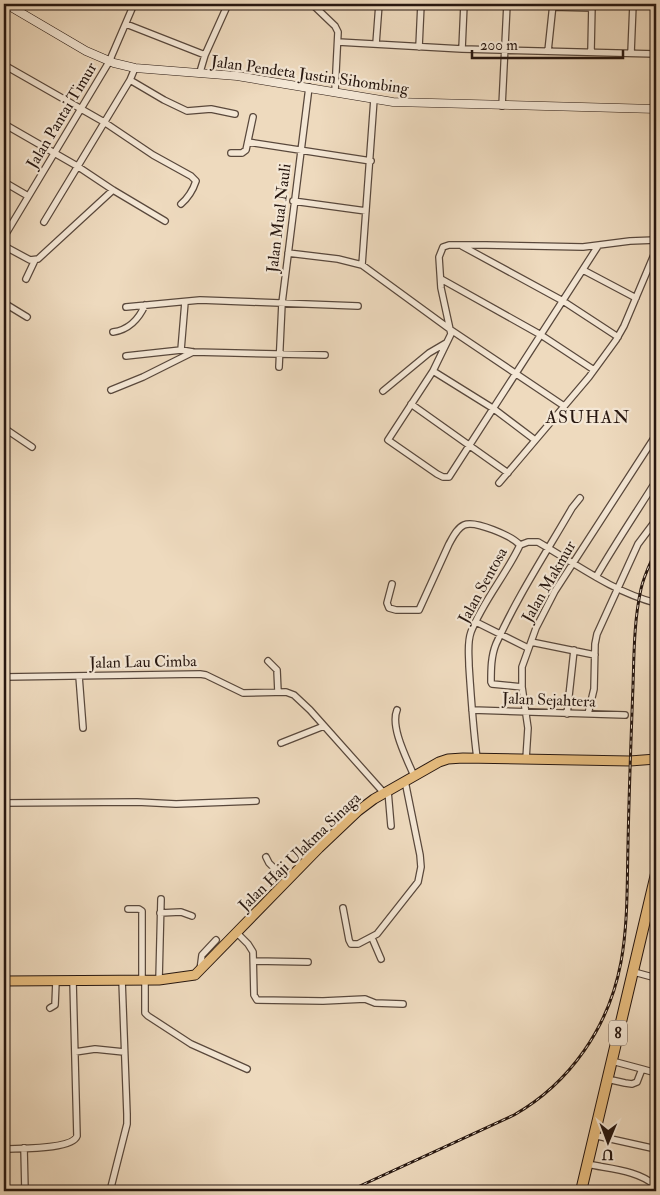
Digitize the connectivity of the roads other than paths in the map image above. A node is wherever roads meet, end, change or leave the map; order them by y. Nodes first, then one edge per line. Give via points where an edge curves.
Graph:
1 (134, 4) edge
2 (225, 4) edge
3 (312, 4) edge
4 (380, 4) edge
5 (420, 4) edge
6 (464, 4) edge
7 (507, 4) edge
8 (633, 4) edge
9 (5, 5) edge
10 (553, 5) edge
11 (592, 6) edge
12 (126, 24) junction
13 (338, 42) junction
14 (376, 44) junction
15 (420, 47) junction
16 (462, 49) junction
17 (505, 50) junction
18 (548, 51) junction
19 (591, 51) junction
20 (631, 53) junction
21 (656, 54) edge
22 (205, 55) junction
23 (109, 62) junction
24 (4, 65) edge
25 (135, 68) junction
26 (200, 72) junction
27 (130, 80) junction
28 (308, 87) junction
29 (335, 91) junction
30 (374, 99) junction
31 (502, 106) junction
32 (656, 109) edge
33 (81, 110) junction
34 (235, 114) dead end
35 (253, 117) dead end
36 (104, 122) junction
37 (4, 124) edge
38 (248, 142) junction
39 (300, 151) junction
40 (231, 153) dead end
41 (54, 154) junction
42 (371, 161) junction
43 (77, 166) junction
44 (4, 182) edge
45 (113, 190) junction
46 (28, 196) junction
47 (293, 201) junction
48 (180, 204) dead end
49 (366, 211) junction
50 (165, 221) dead end
51 (44, 222) dead end
52 (4, 237) edge
53 (656, 240) edge
54 (4, 246) edge
55 (462, 246) junction
56 (598, 246) junction
57 (656, 250) edge
58 (288, 253) junction
59 (35, 260) junction
60 (362, 265) junction
61 (583, 270) junction
62 (441, 278) junction
63 (26, 279) dead end
64 (636, 298) junction
65 (563, 301) junction
66 (185, 302) junction
67 (4, 303) edge
68 (282, 303) junction
69 (144, 305) junction
70 (358, 306) dead end
71 (126, 307) dead end
72 (27, 317) dead end
73 (451, 330) junction
74 (113, 332) dead end
75 (541, 335) junction
76 (618, 337) junction
77 (446, 343) junction
78 (181, 350) junction
79 (194, 352) junction
80 (280, 353) junction
81 (324, 355) dead end
82 (126, 356) dead end
83 (279, 366) dead end
84 (594, 370) junction
85 (433, 371) junction
86 (517, 374) junction
87 (111, 390) dead end
88 (383, 391) dead end
89 (411, 404) junction
90 (564, 406) junction
91 (494, 409) junction
92 (4, 428) edge
93 (656, 435) edge
94 (535, 440) junction
95 (471, 445) junction
96 (650, 445) junction
97 (32, 447) dead end
98 (656, 450) edge
99 (508, 473) junction
100 (656, 481) edge
101 (499, 483) dead end
102 (580, 498) dead end
103 (656, 520) edge
104 (520, 545) junction
105 (549, 549) junction
106 (573, 562) junction
107 (596, 577) junction
108 (392, 584) dead end
109 (617, 589) junction
110 (656, 603) edge
111 (476, 622) junction
112 (502, 635) junction
113 (531, 642) junction
114 (4, 648) edge
115 (528, 648) junction
116 (574, 650) junction
117 (595, 655) junction
118 (268, 661) dead end
119 (4, 676) edge
120 (80, 676) junction
121 (522, 687) junction
122 (278, 692) junction
123 (397, 710) dead end
124 (472, 710) junction
125 (526, 712) junction
126 (567, 714) junction
127 (588, 714) junction
128 (625, 715) dead end
129 (324, 726) junction
130 (83, 728) dead end
131 (281, 742) dead end
132 (477, 758) junction
133 (526, 759) junction
134 (656, 759) edge
135 (414, 776) junction
136 (405, 781) junction
137 (386, 792) junction
138 (256, 801) dead end
139 (4, 803) edge
140 (391, 826) dead end
141 (266, 857) dead end
142 (656, 879) edge
143 (287, 881) junction
144 (161, 899) dead end
145 (342, 908) dead end
146 (128, 909) dead end
147 (160, 913) junction
148 (192, 916) dead end
149 (237, 933) junction
150 (372, 938) junction
151 (216, 940) dead end
152 (381, 959) dead end
153 (254, 961) junction
154 (308, 962) dead end
155 (199, 972) junction
156 (634, 972) junction
157 (656, 978) edge
158 (122, 980) junction
159 (143, 980) junction
160 (159, 980) junction
161 (4, 981) edge
162 (56, 981) junction
163 (73, 981) junction
164 (403, 1004) dead end
165 (50, 1008) dead end
166 (75, 1052) junction
167 (124, 1052) junction
168 (612, 1061) junction
169 (247, 1068) dead end
170 (642, 1069) junction
171 (656, 1073) edge
172 (607, 1079) junction
173 (593, 1135) junction
174 (24, 1148) junction
175 (656, 1148) edge
176 (4, 1149) edge
177 (587, 1164) junction
178 (656, 1186) edge
179 (25, 1191) edge
180 (110, 1191) edge
181 (580, 1191) edge

1 - 12 street, Jalan Pantai Timur
2 - 22 street
3 - 13 street via 335,26
4 - 14 street
5 - 15 street
6 - 16 street
7 - 17 street
8 - 20 street
9 - 23 street, Jalan Pendeta Justin Sihombing
10 - 11 street
10 - 18 street
11 - 19 street
12 - 22 street
12 - 23 street, Jalan Pantai Timur
13 - 14 street
13 - 29 street
14 - 15 street
15 - 16 street
16 - 17 street
17 - 18 street
17 - 31 street
18 - 19 street
19 - 20 street
20 - 21 street
22 - 26 street
23 - 25 street, Jalan Pendeta Justin Sihombing
23 - 33 street, Jalan Pantai Timur
24 - 33 street
25 - 26 street, Jalan Pendeta Justin Sihombing
25 - 27 street
26 - 28 street, Jalan Pendeta Justin Sihombing
27 - 34 street via 187,111 212,109
27 - 36 street
28 - 29 street, Jalan Pendeta Justin Sihombing
28 - 39 street, Jalan Mual Nauli
29 - 30 street, Jalan Pendeta Justin Sihombing
30 - 31 street, Jalan Pendeta Justin Sihombing
30 - 42 street
31 - 32 street, Jalan Pendeta Justin Sihombing
33 - 36 street
33 - 41 street, Jalan Pantai Timur
35 - 38 street
36 - 43 street
36 - 48 street via 195,179 190,195
37 - 41 street
38 - 39 street
38 - 40 street via 244,152
39 - 42 street
39 - 47 street, Jalan Mual Nauli
41 - 43 street
41 - 46 street, Jalan Pantai Timur
42 - 49 street
43 - 45 street
43 - 51 street
44 - 46 street
45 - 50 street
45 - 59 street
46 - 52 street, Jalan Pantai Timur
47 - 49 street
47 - 58 street, Jalan Mual Nauli
49 - 60 street
53 - 56 street
54 - 59 street
55 - 56 street
55 - 62 street via 449,245 441,250
55 - 65 street
56 - 61 street
57 - 64 street
58 - 60 street
58 - 68 street, Jalan Mual Nauli
59 - 63 street
60 - 73 street
61 - 64 street
61 - 65 street
62 - 73 street
62 - 75 street
64 - 76 street
65 - 75 street
65 - 76 street
66 - 68 street
66 - 69 street
66 - 78 street
67 - 72 street
68 - 70 street
68 - 80 street, Jalan Mual Nauli
69 - 71 street
69 - 74 street via 128,327
73 - 77 street
73 - 86 street
75 - 84 street
75 - 86 street
76 - 84 street
77 - 85 street
77 - 88 street
78 - 79 street
78 - 82 street
79 - 80 street
79 - 87 street
80 - 81 street
80 - 83 street, Jalan Mual Nauli
84 - 90 street
85 - 89 street
85 - 91 street
86 - 90 street
86 - 91 street
89 - 95 street
89 - 95 street via 388,440 396,446 446,478
90 - 94 street
91 - 94 street
91 - 95 street
92 - 97 street
93 - 96 street, Jalan Makmur
94 - 99 street
95 - 99 street
96 - 98 street
96 - 106 street, Jalan Makmur
99 - 101 street
100 - 107 street
102 - 105 street
103 - 109 street via 638,544
104 - 105 street, Jalan Sentosa via 533,541
104 - 108 street via 496,531 464,525 454,534 417,611 389,608 387,603
104 - 111 street, Jalan Sentosa
105 - 106 street, Jalan Sentosa
105 - 112 street via 508,617
106 - 107 street, Jalan Sentosa
106 - 113 street, Jalan Makmur via 554,591
107 - 109 street, Jalan Sentosa
109 - 110 street, Jalan Sentosa
109 - 117 street via 598,634
111 - 112 street
111 - 124 street, Jalan Sentosa via 470,634 468,652
112 - 115 street
112 - 121 street via 492,661 491,682
113 - 115 street, Jalan Makmur
113 - 116 street
114 - 119 street
115 - 121 street, Jalan Makmur via 522,667
116 - 117 street
116 - 126 street
117 - 127 street via 594,689
118 - 122 street via 277,670
119 - 120 street, Jalan Lau Cimba
120 - 122 street, Jalan Lau Cimba via 200,674 243,693
120 - 130 street
121 - 125 street, Jalan Makmur
122 - 129 street, Jalan Lau Cimba via 294,695
123 - 135 street via 394,718 400,745
124 - 125 street, Jalan Sejahtera
124 - 132 street, Jalan Sentosa
125 - 126 street, Jalan Sejahtera
125 - 133 street, Jalan Makmur
126 - 127 street, Jalan Sejahtera
127 - 128 street, Jalan Sejahtera
129 - 131 street
129 - 137 street, Jalan Lau Cimba
132 - 133 main road, Jalan Haji Ulakma Sinaga
132 - 135 main road, Jalan Haji Ulakma Sinaga via 448,759
133 - 134 main road, Jalan Haji Ulakma Sinaga
135 - 136 main road, Jalan Haji Ulakma Sinaga
136 - 137 main road, Jalan Haji Ulakma Sinaga
136 - 150 street via 420,855 420,877
137 - 140 street
137 - 143 main road, Jalan Haji Ulakma Sinaga via 358,811
138 - 139 street
141 - 143 street
142 - 156 highway, 8
143 - 149 main road, Jalan Haji Ulakma Sinaga
144 - 147 street
145 - 150 street via 351,944
146 - 159 street via 142,911
147 - 148 street via 181,912
147 - 160 street
149 - 153 street via 251,949
149 - 155 main road, Jalan Haji Ulakma Sinaga
150 - 152 street
151 - 155 street via 202,955
153 - 154 street
153 - 164 street via 254,995 257,1000 365,998 375,1003
155 - 160 main road, Jalan Haji Ulakma Sinaga via 187,978
156 - 157 street
156 - 168 highway, 8
158 - 159 main road, Jalan Haji Ulakma Sinaga
158 - 163 main road, Jalan Haji Ulakma Sinaga
158 - 167 street
159 - 160 main road, Jalan Haji Ulakma Sinaga
159 - 169 street via 145,1013 148,1016 191,1044
161 - 162 main road, Jalan Haji Ulakma Sinaga
162 - 163 main road, Jalan Haji Ulakma Sinaga
162 - 165 street via 55,1005
163 - 166 street
166 - 167 street via 95,1049
166 - 174 street via 76,1140 55,1146
167 - 180 street via 127,1124
168 - 170 street
168 - 172 highway, 8
170 - 171 street
170 - 172 street via 635,1083
172 - 173 highway, 8
173 - 175 street
173 - 177 highway, 8
174 - 176 street
174 - 179 street
177 - 178 street via 640,1176
177 - 181 highway, 8

